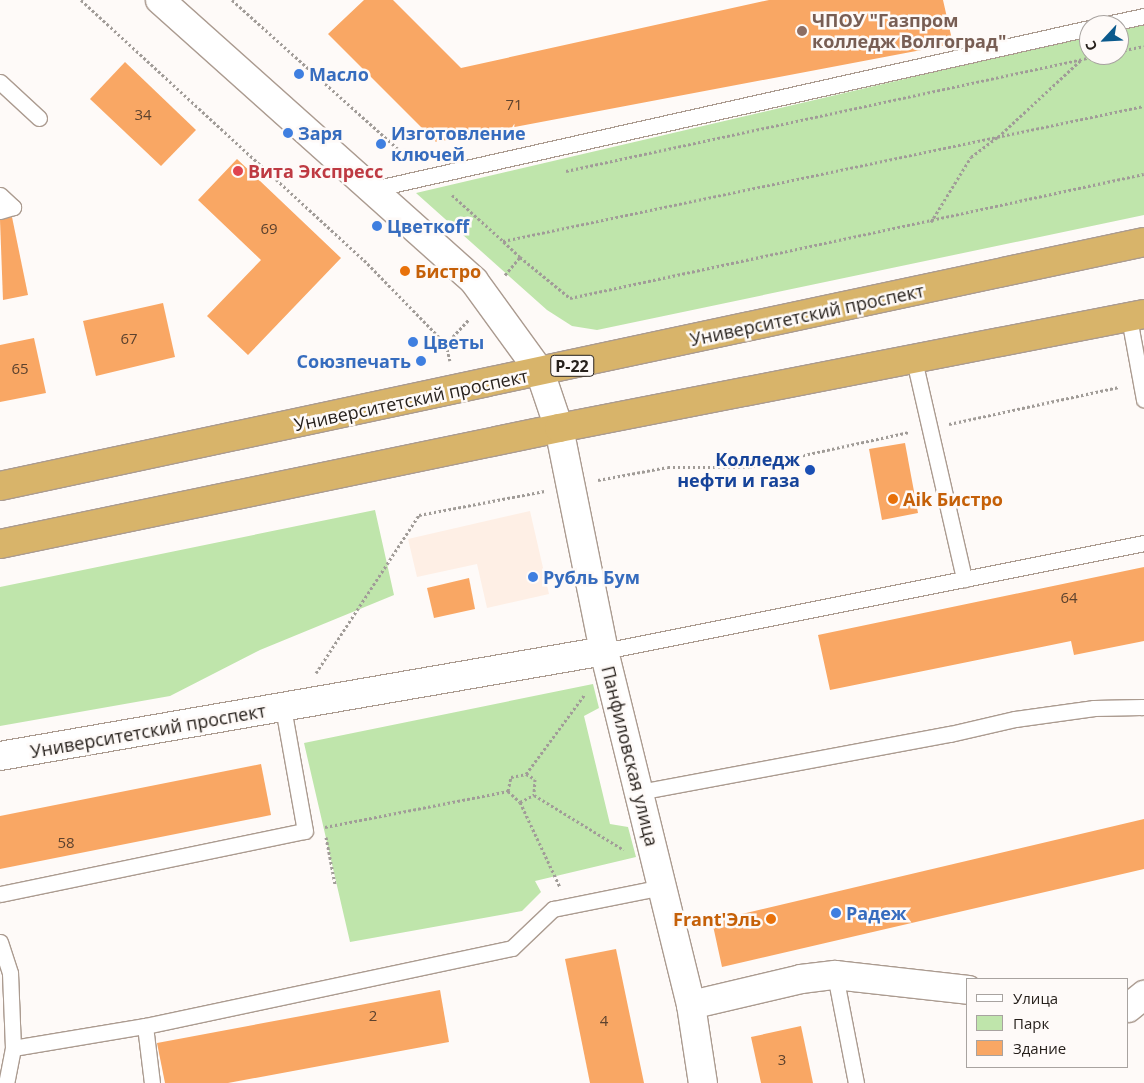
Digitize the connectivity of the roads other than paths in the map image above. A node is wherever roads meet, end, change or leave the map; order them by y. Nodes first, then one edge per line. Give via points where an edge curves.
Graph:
1 (160, 0) edge
2 (1144, 16) edge
3 (1129, 19) edge
4 (1079, 30) edge
5 (0, 82) edge
6 (39, 118) dead end
7 (373, 189) junction
8 (0, 195) edge
9 (0, 211) edge
10 (1144, 242) edge
11 (1137, 316) edge
12 (914, 360) junction
13 (540, 372) junction
14 (1144, 400) edge
15 (559, 428) junction
16 (0, 486) edge
17 (1144, 543) edge
18 (0, 544) edge
19 (964, 579) junction
20 (604, 651) junction
21 (289, 706) junction
22 (1144, 707) edge
23 (0, 756) edge
24 (639, 792) junction
25 (662, 887) junction
26 (0, 894) edge
27 (0, 942) edge
28 (835, 975) junction
29 (966, 990) edge
30 (1144, 995) edge
31 (691, 1005) junction
32 (1129, 1007) edge
33 (145, 1026) junction
34 (13, 1048) junction
35 (6, 1083) edge
36 (152, 1083) edge
37 (703, 1083) edge
38 (856, 1083) edge

1 - 7 street, Панфиловская улица
2 - 3 lane
4 - 7 lane
5 - 6 lane
7 - 13 street, Панфиловская улица via 474,281
8 - 9 lane via 13,207
10 - 13 highway, Университетский проспект / Р-22
11 - 12 highway
11 - 14 lane
12 - 15 highway
12 - 19 lane
13 - 15 street, Панфиловская улица
13 - 16 highway, Университетский проспект / Р-22
15 - 18 highway
15 - 20 street, Панфиловская улица
17 - 19 lane
19 - 20 lane
20 - 21 street, Университетский проспект
20 - 24 street, Панфиловская улица
21 - 23 street, Университетский проспект
21 - 26 lane via 305,831
22 - 24 lane via 1094,708 1015,719
24 - 25 street, Панфиловская улица
25 - 31 street, Панфиловская улица
25 - 33 lane via 553,909 512,948
27 - 34 lane via 10,973
28 - 29 street
28 - 31 street via 801,979
28 - 38 lane
30 - 32 street
31 - 37 street, Панфиловская улица
33 - 34 lane
33 - 36 lane
34 - 35 lane

